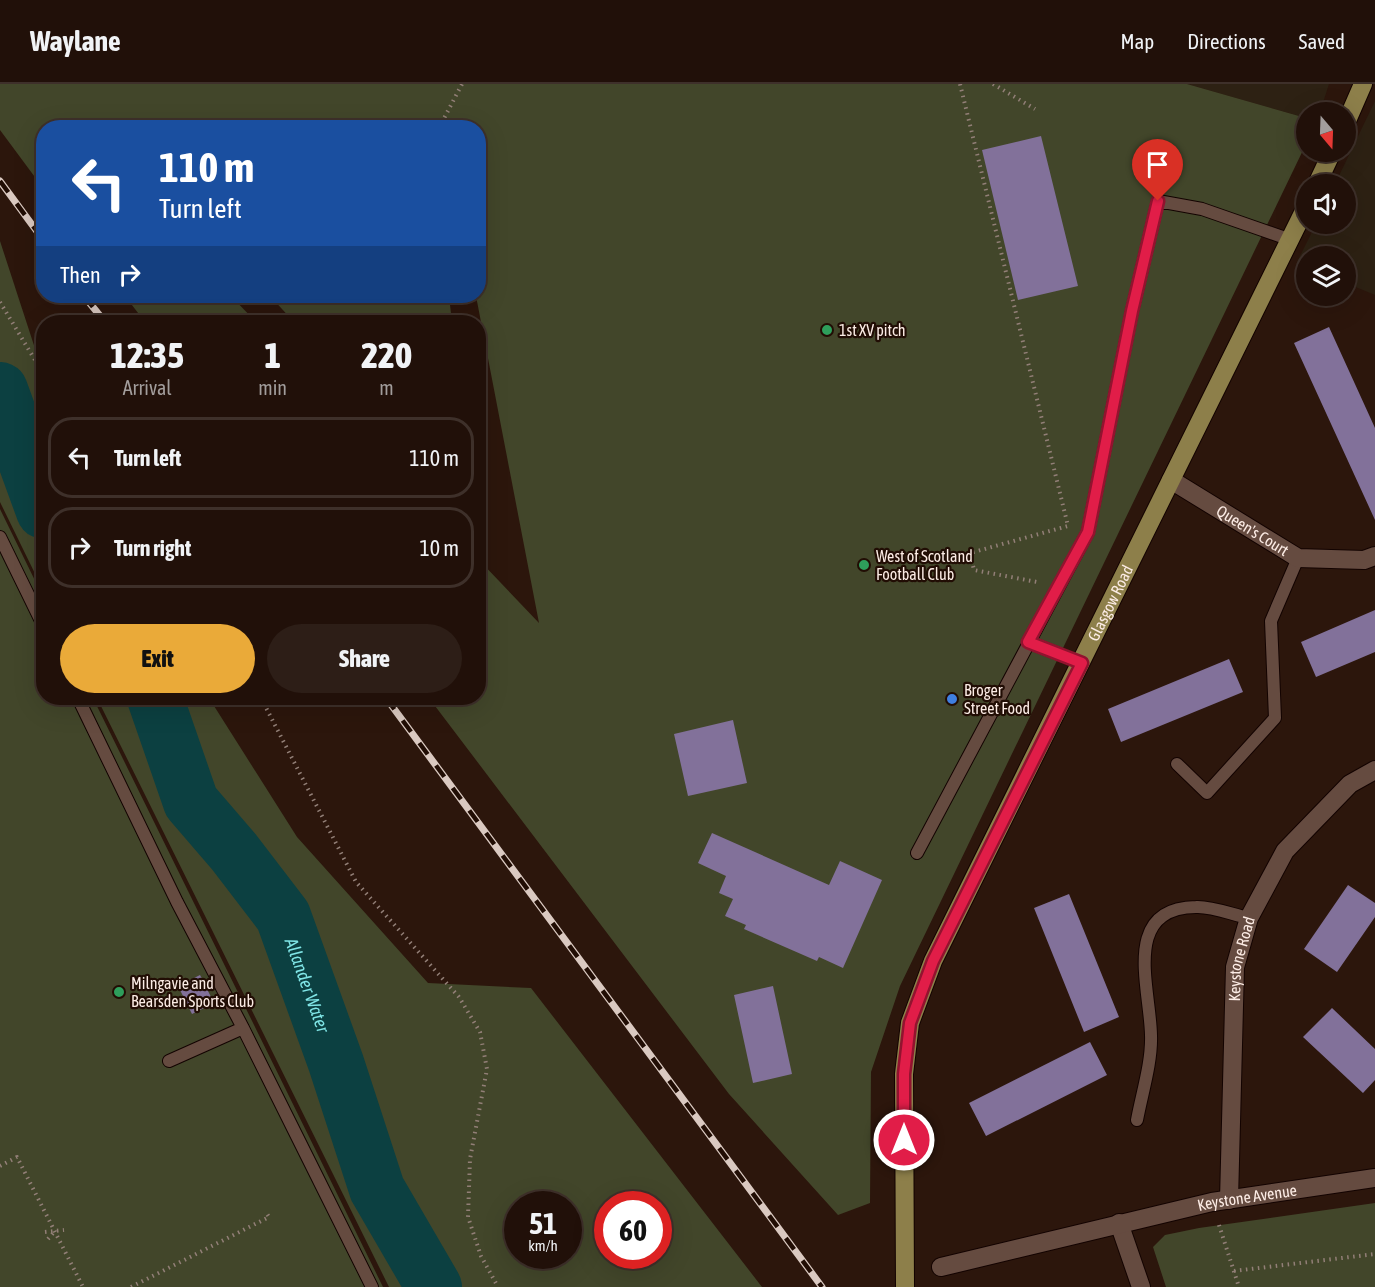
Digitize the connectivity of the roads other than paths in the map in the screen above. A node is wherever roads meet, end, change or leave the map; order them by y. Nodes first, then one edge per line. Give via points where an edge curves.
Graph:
1 (1364, 84) edge
2 (1356, 102) edge
3 (1296, 229) edge
4 (1291, 240) junction
5 (1171, 480) junction
6 (0, 537) edge
7 (1375, 556) edge
8 (1298, 558) junction
9 (36, 611) edge
10 (1028, 642) junction
11 (1082, 663) junction
12 (81, 705) edge
13 (1177, 764) dead end
14 (1375, 770) edge
15 (916, 853) dead end
16 (1249, 918) junction
17 (243, 1028) junction
18 (168, 1061) dead end
19 (1137, 1120) dead end
20 (1375, 1178) edge
21 (1220, 1201) junction
22 (1119, 1223) junction
23 (941, 1267) dead end
24 (372, 1287) edge
25 (905, 1287) edge
26 (1141, 1287) edge

1 - 2 main road
3 - 4 main road, Glasgow Road
4 - 5 main road, Glasgow Road
4 - 10 lane via 1202,209 1158,201 1088,532
5 - 8 street, Queen's Court
5 - 11 main road, Glasgow Road
6 - 9 lane
7 - 8 street, Queen's Court via 1364,560
8 - 13 lane via 1271,621 1275,717 1206,793
10 - 11 lane
10 - 15 lane
11 - 25 main road, Glasgow Road via 933,961 910,1023 904,1074
12 - 17 lane
14 - 16 street, Keystone Road via 1350,784 1285,851
16 - 19 lane via 1196,907 1167,912 1154,922 1148,933 1145,963 1151,1037
16 - 21 street, Keystone Road via 1235,967
17 - 18 lane
17 - 24 lane
20 - 21 street, Keystone Avenue
21 - 22 street, Keystone Avenue
22 - 23 street, Keystone Avenue
22 - 26 street

